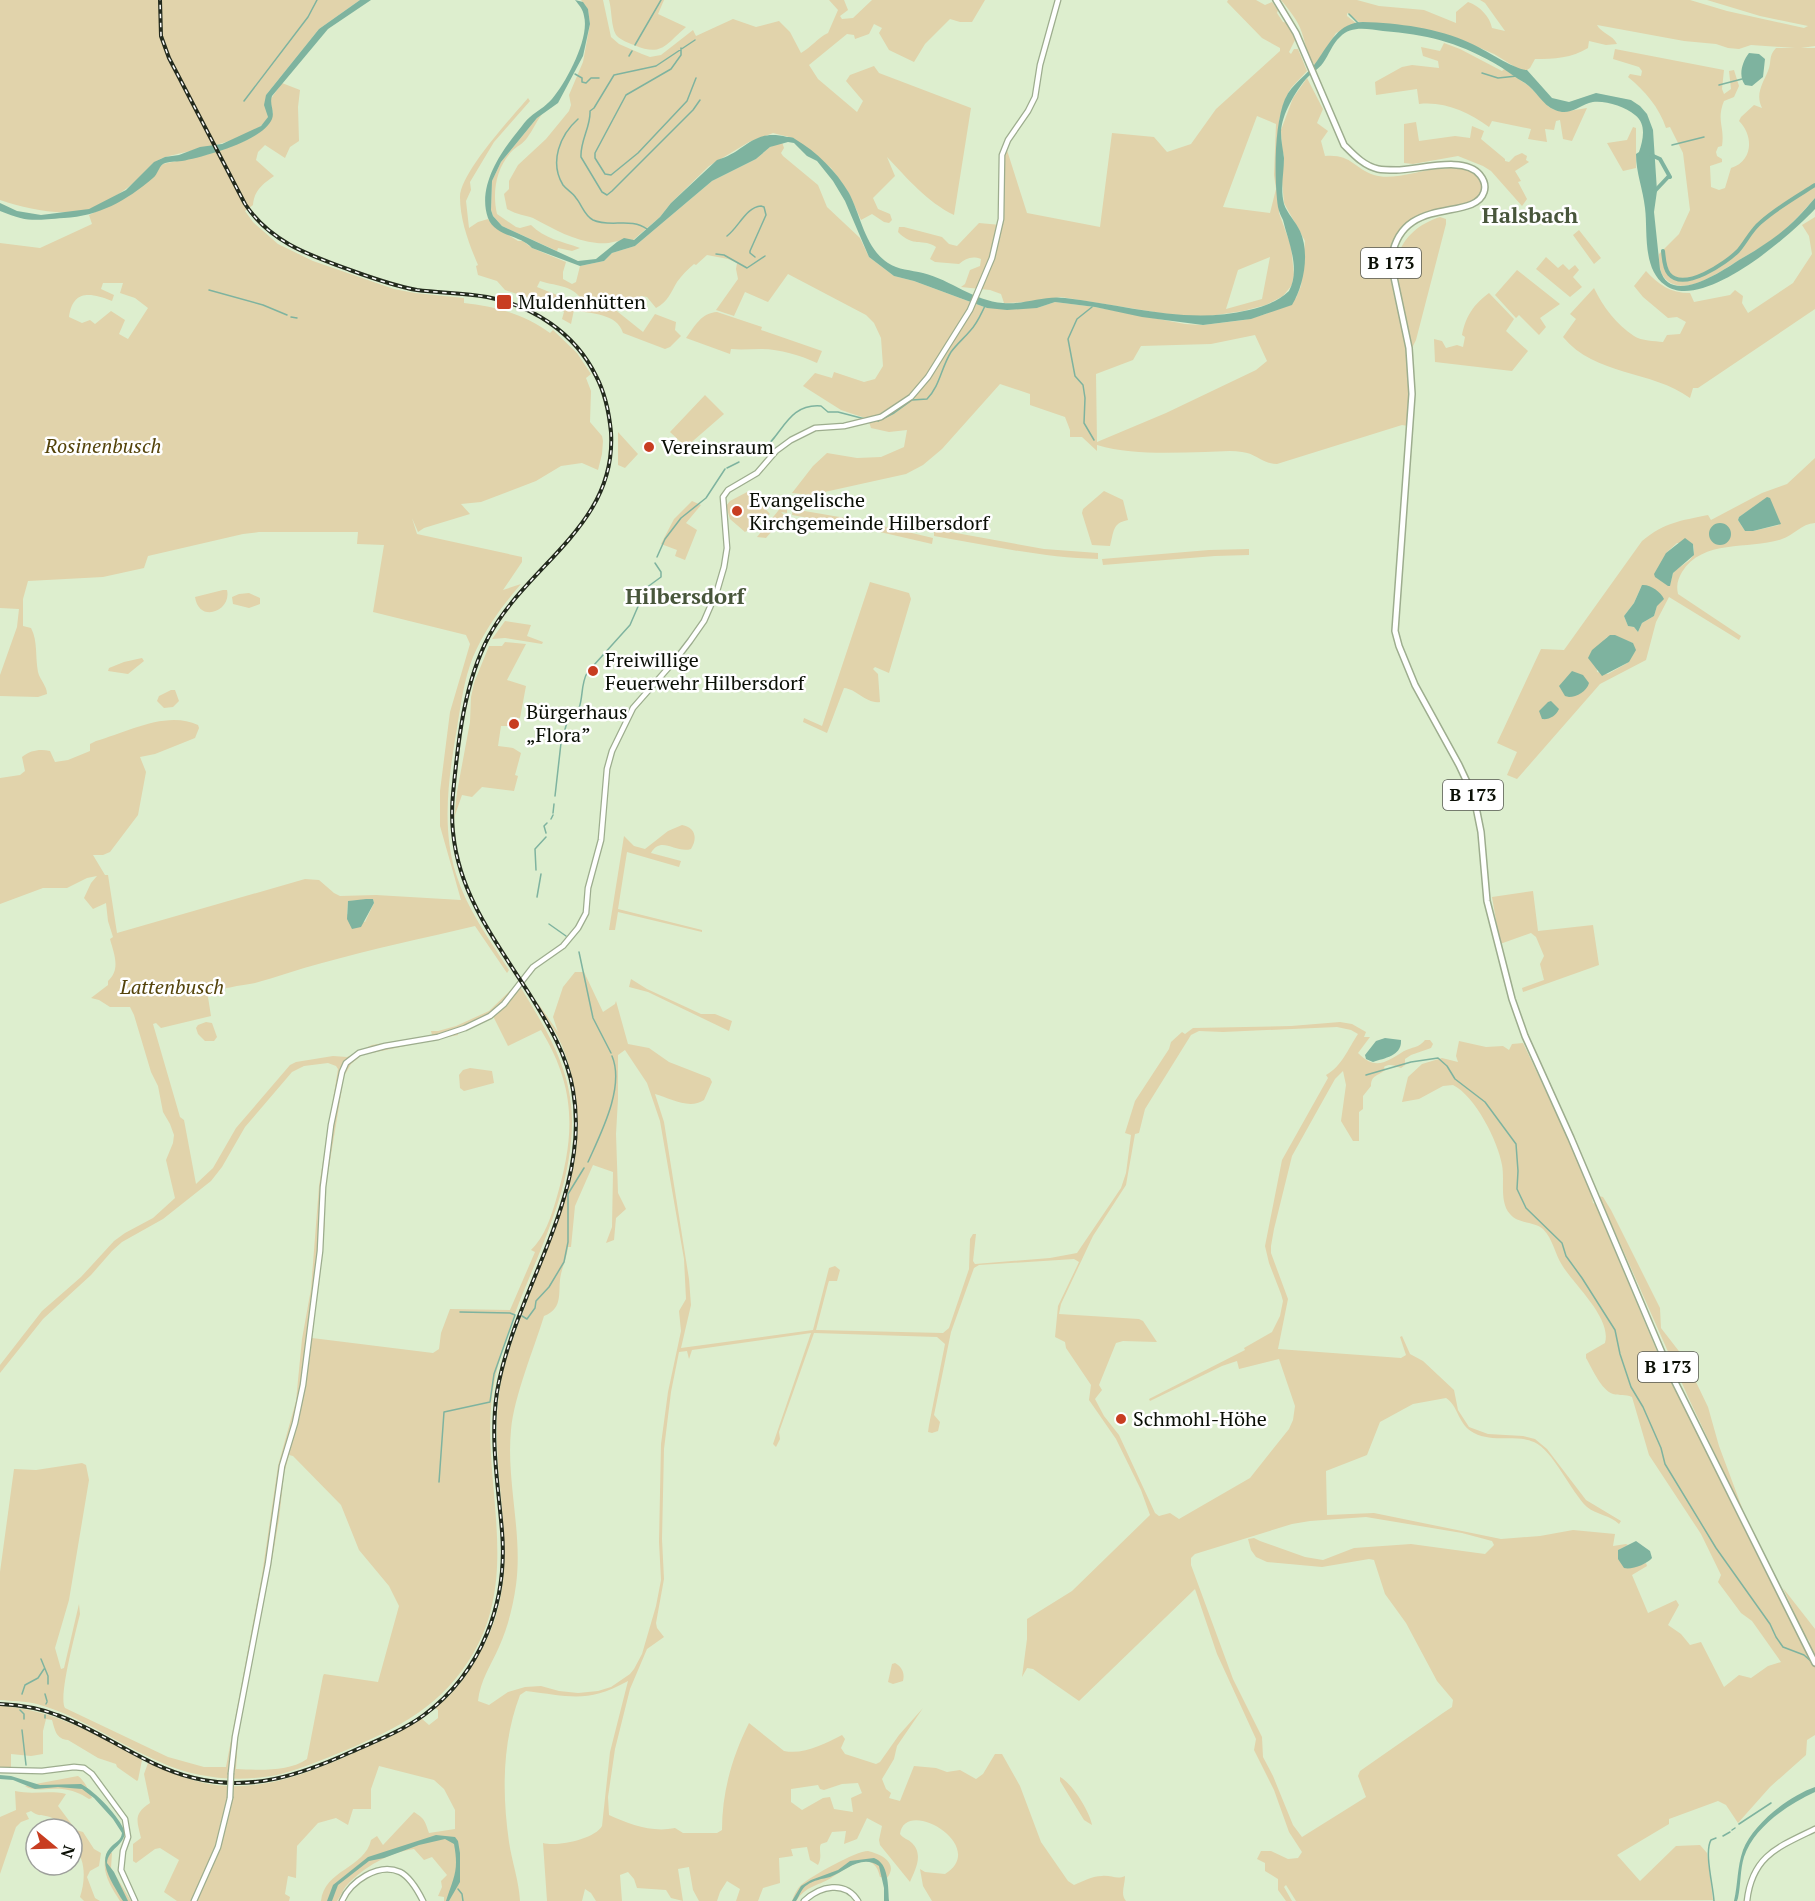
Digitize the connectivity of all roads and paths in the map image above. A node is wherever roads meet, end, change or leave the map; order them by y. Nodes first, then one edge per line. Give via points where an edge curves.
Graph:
1 (1058, 0) edge
2 (1276, 0) edge
3 (1815, 1663) edge
4 (0, 1770) edge
5 (1815, 1829) edge
6 (135, 1901) edge
7 (194, 1901) edge
8 (342, 1901) edge
9 (423, 1901) edge
10 (804, 1901) edge
11 (858, 1901) edge
12 (1747, 1901) edge

1 - 7 main road, bridge via 1035,97 1002,155 1001,219 986,274 965,319 928,377 911,397 873,420 804,433 776,451 757,473 724,494 727,548 717,591 690,641 633,708 612,751 601,840 586,912 570,940 533,967 490,1016 438,1036 359,1053 346,1063 331,1125 320,1251 299,1404 282,1466 238,1720 230,1798 218,1847
2 - 3 main road, B 173 / B 173 via 1302,47 1344,145 1357,158 1375,168 1395,170 1461,165 1477,171 1485,184 1477,202 1416,220 1404,229 1392,252 1409,348 1412,394 1395,631 1415,686 1474,797 1487,901 1525,1036 1671,1374
4 - 6 main road via 74,1767 92,1774 126,1822 128,1837 121,1870
5 - 12 main road via 1764,1858 1753,1874
8 - 9 main road via 358,1880 390,1870 405,1876
10 - 11 main road via 820,1890 835,1887 848,1890

